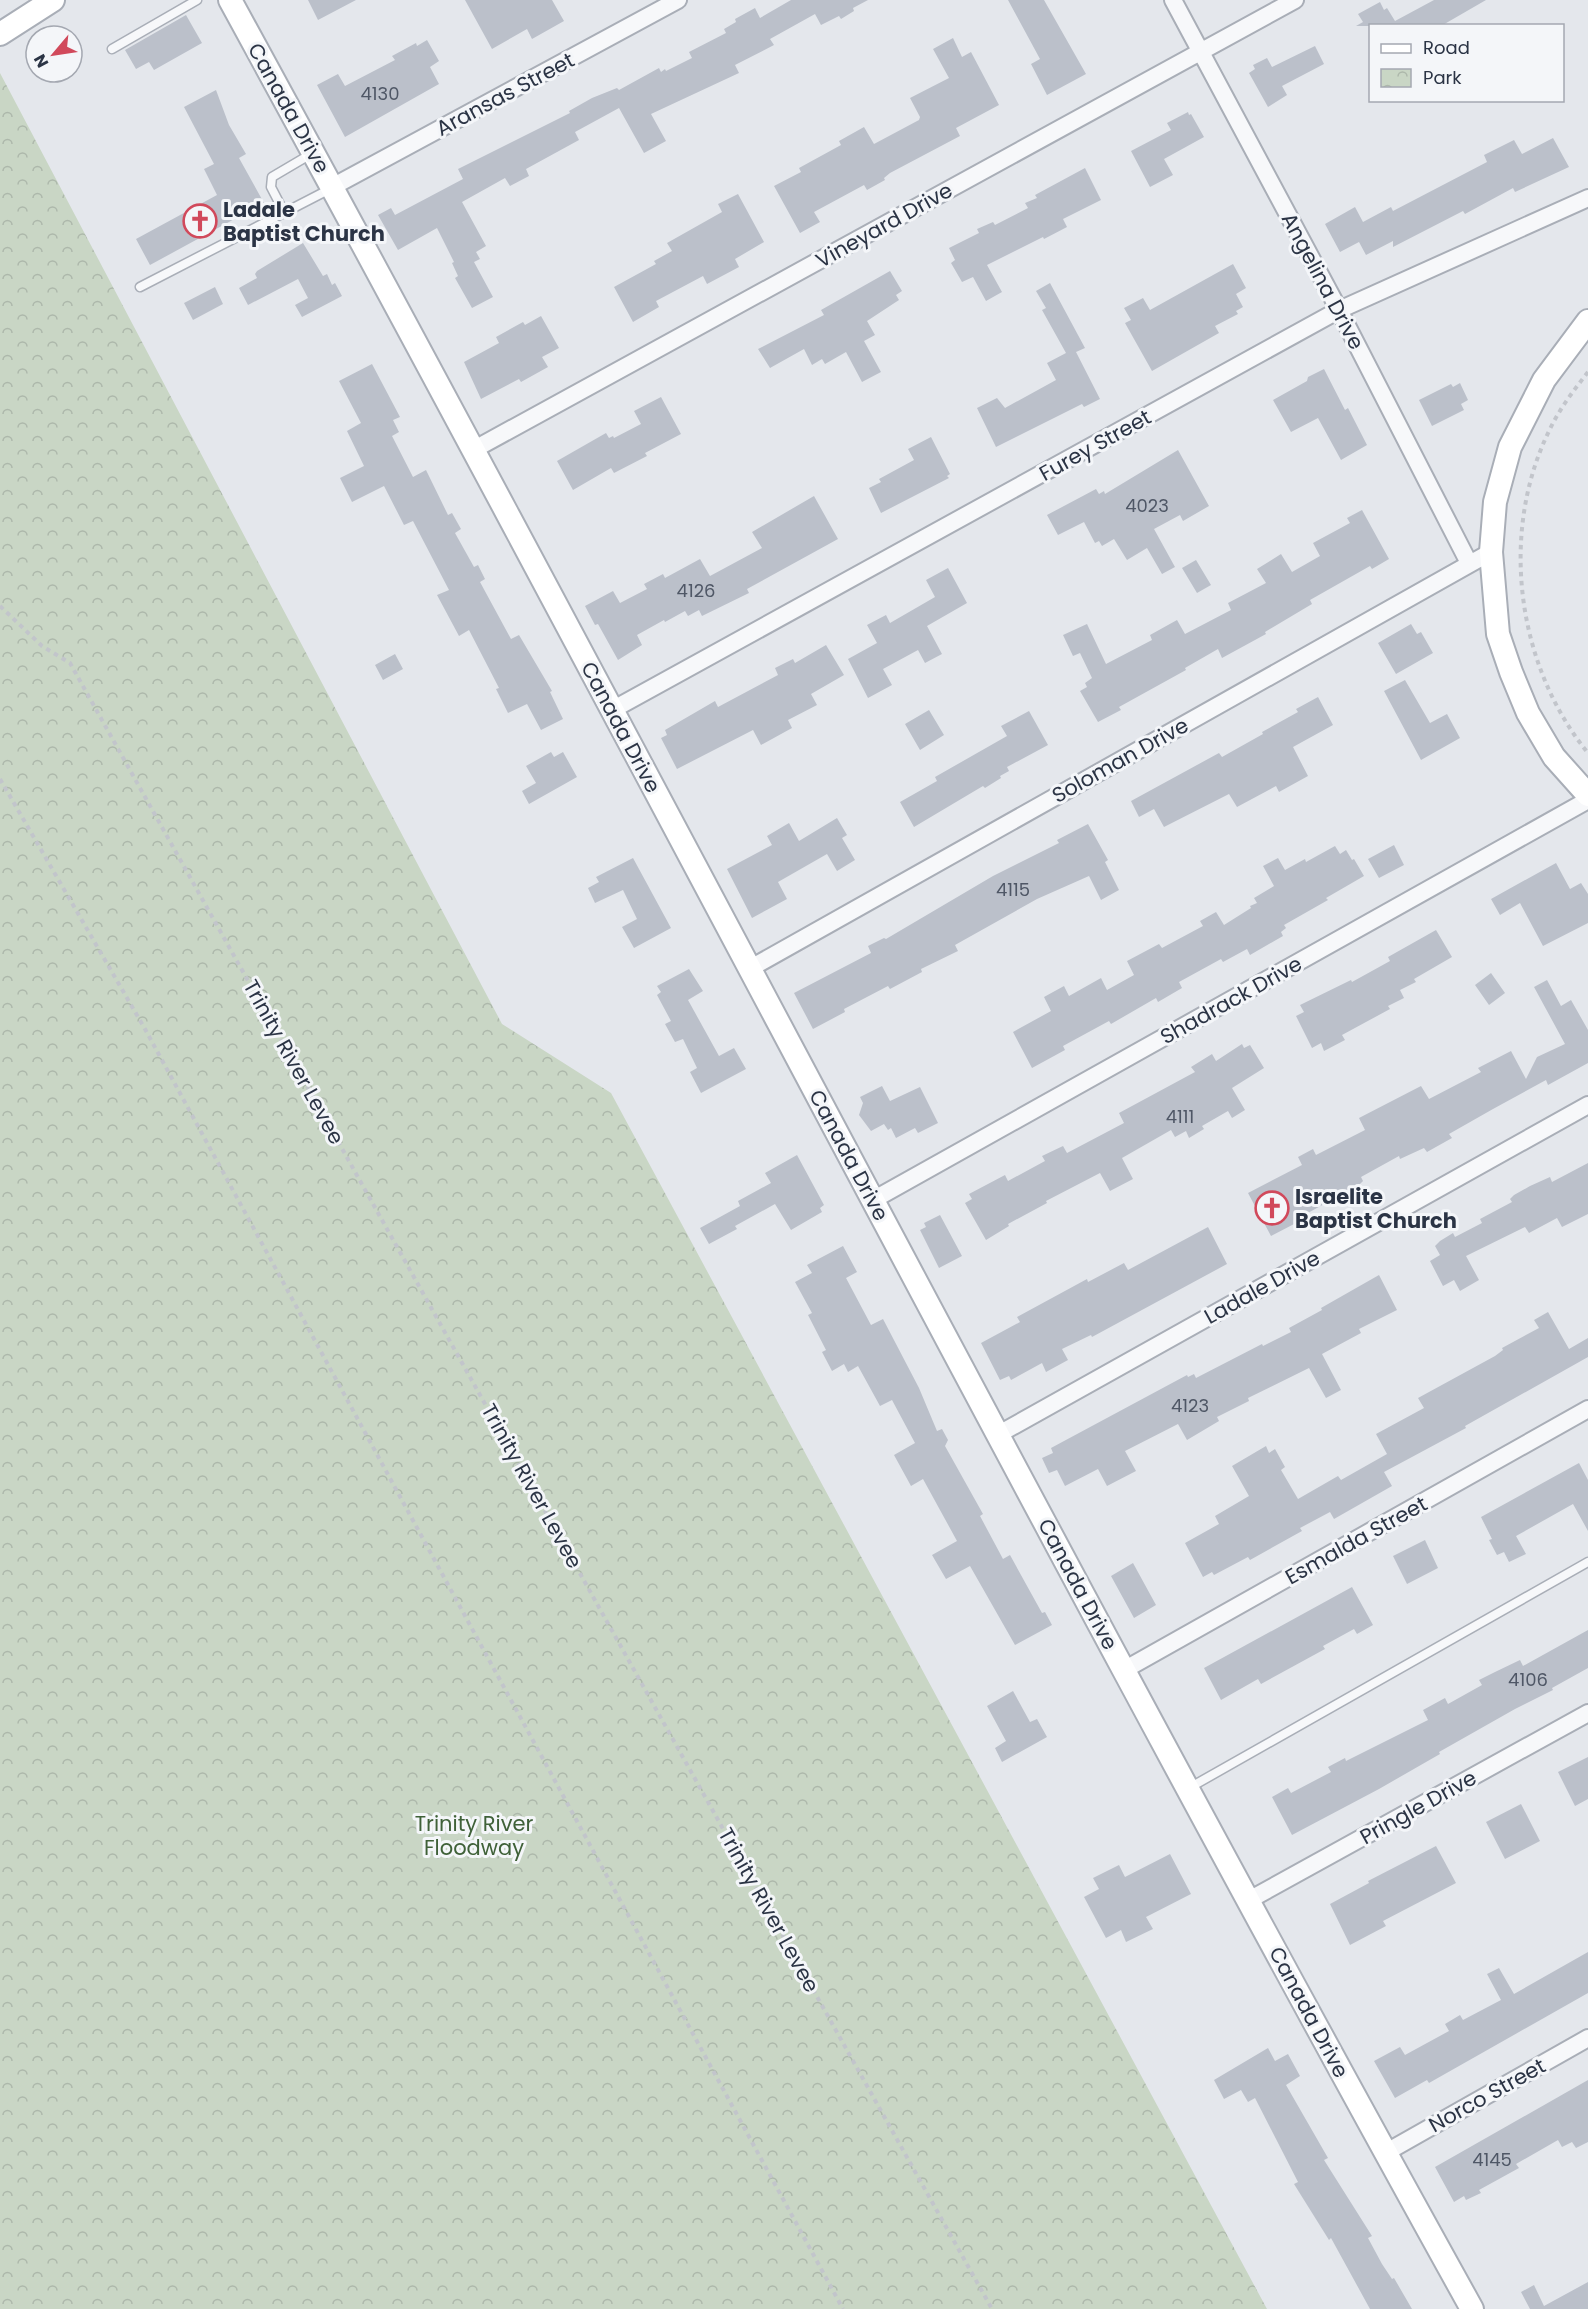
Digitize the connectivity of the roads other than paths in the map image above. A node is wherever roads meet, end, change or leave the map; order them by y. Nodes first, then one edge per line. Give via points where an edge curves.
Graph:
1 (53, 0) edge
2 (196, 0) edge
3 (230, 0) edge
4 (678, 0) edge
5 (1173, 0) edge
6 (1294, 0) edge
7 (0, 34) edge
8 (111, 49) dead end
9 (1201, 52) junction
10 (313, 152) junction
11 (332, 188) junction
12 (1588, 198) edge
13 (284, 212) junction
14 (140, 287) dead end
15 (1339, 310) junction
16 (1588, 321) edge
17 (473, 450) junction
18 (1491, 552) junction
19 (1469, 562) junction
20 (612, 710) junction
21 (1588, 798) edge
22 (749, 969) junction
23 (1588, 1105) edge
24 (873, 1200) junction
25 (1588, 1410) edge
26 (999, 1434) junction
27 (1588, 1562) edge
28 (1124, 1670) junction
29 (1588, 1713) edge
30 (1188, 1788) junction
31 (1249, 1900) junction
32 (1588, 2038) edge
33 (1385, 2152) junction
34 (1472, 2309) edge

1 - 7 street
2 - 8 lane
3 - 10 street, Canada Drive
4 - 11 street, Aransas Street
5 - 9 street, Angelina Drive
6 - 9 street, Vineyard Drive
9 - 15 street, Angelina Drive
9 - 17 street, Vineyard Drive
10 - 11 street, Canada Drive
10 - 13 lane via 272,177 271,187
11 - 13 lane
11 - 17 street, Canada Drive
12 - 15 street, Furey Street
13 - 14 lane
15 - 19 street, Angelina Drive
15 - 20 street, Furey Street
16 - 18 street via 1544,380 1510,447 1495,502
17 - 20 street, Canada Drive
18 - 19 street, Soloman Drive
18 - 21 street via 1498,634 1511,672 1528,713 1554,757
19 - 22 street, Soloman Drive
20 - 22 street, Canada Drive
21 - 24 street, Shadrack Drive
22 - 24 street, Canada Drive
23 - 26 street, Ladale Drive
24 - 26 street, Canada Drive
25 - 28 street, Esmalda Street
26 - 28 street, Canada Drive
27 - 30 lane
28 - 30 street, Canada Drive
29 - 31 street, Pringle Drive
30 - 31 street, Canada Drive
31 - 33 street, Canada Drive
32 - 33 street, Norco Street
33 - 34 street, Canada Drive

